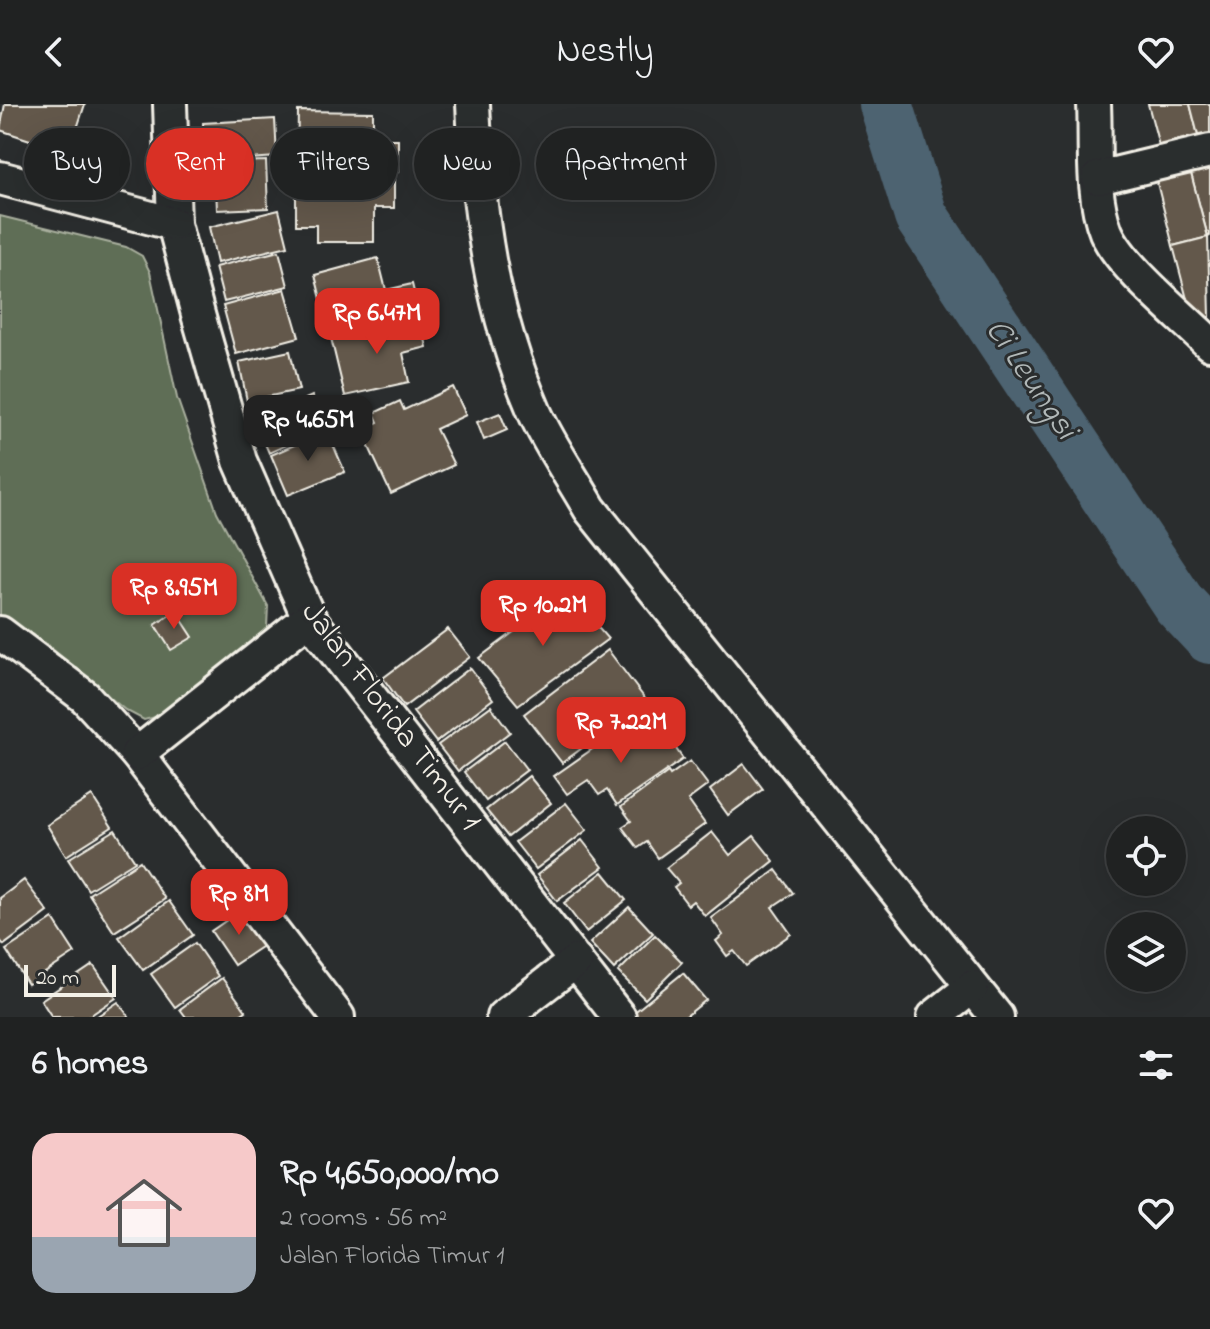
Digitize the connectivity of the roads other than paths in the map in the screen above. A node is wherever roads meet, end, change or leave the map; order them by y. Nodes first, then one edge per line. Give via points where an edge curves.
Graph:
1 (170, 104) edge
2 (473, 104) edge
3 (1094, 104) edge
4 (1210, 151) edge
5 (0, 178) edge
6 (1098, 178) junction
7 (174, 224) junction
8 (1207, 337) edge
9 (309, 618) junction
10 (4, 643) edge
11 (137, 754) junction
12 (576, 961) junction
13 (972, 987) junction
14 (338, 1017) edge
15 (503, 1017) edge
16 (619, 1017) edge
17 (934, 1017) edge
18 (997, 1017) edge

1 - 7 street, Jalan Florida Timur 1
2 - 13 street via 485,249 505,332 536,415 590,509
3 - 6 street
4 - 6 street
5 - 7 street
6 - 8 street via 1098,201 1114,245
7 - 9 street, Jalan Florida Timur 1 via 240,461
9 - 11 street
9 - 12 street, Jalan Florida Timur 1
10 - 11 street via 85,697
11 - 14 street
12 - 15 street
12 - 16 street, Jalan Florida Timur 1
13 - 17 street
13 - 18 street

